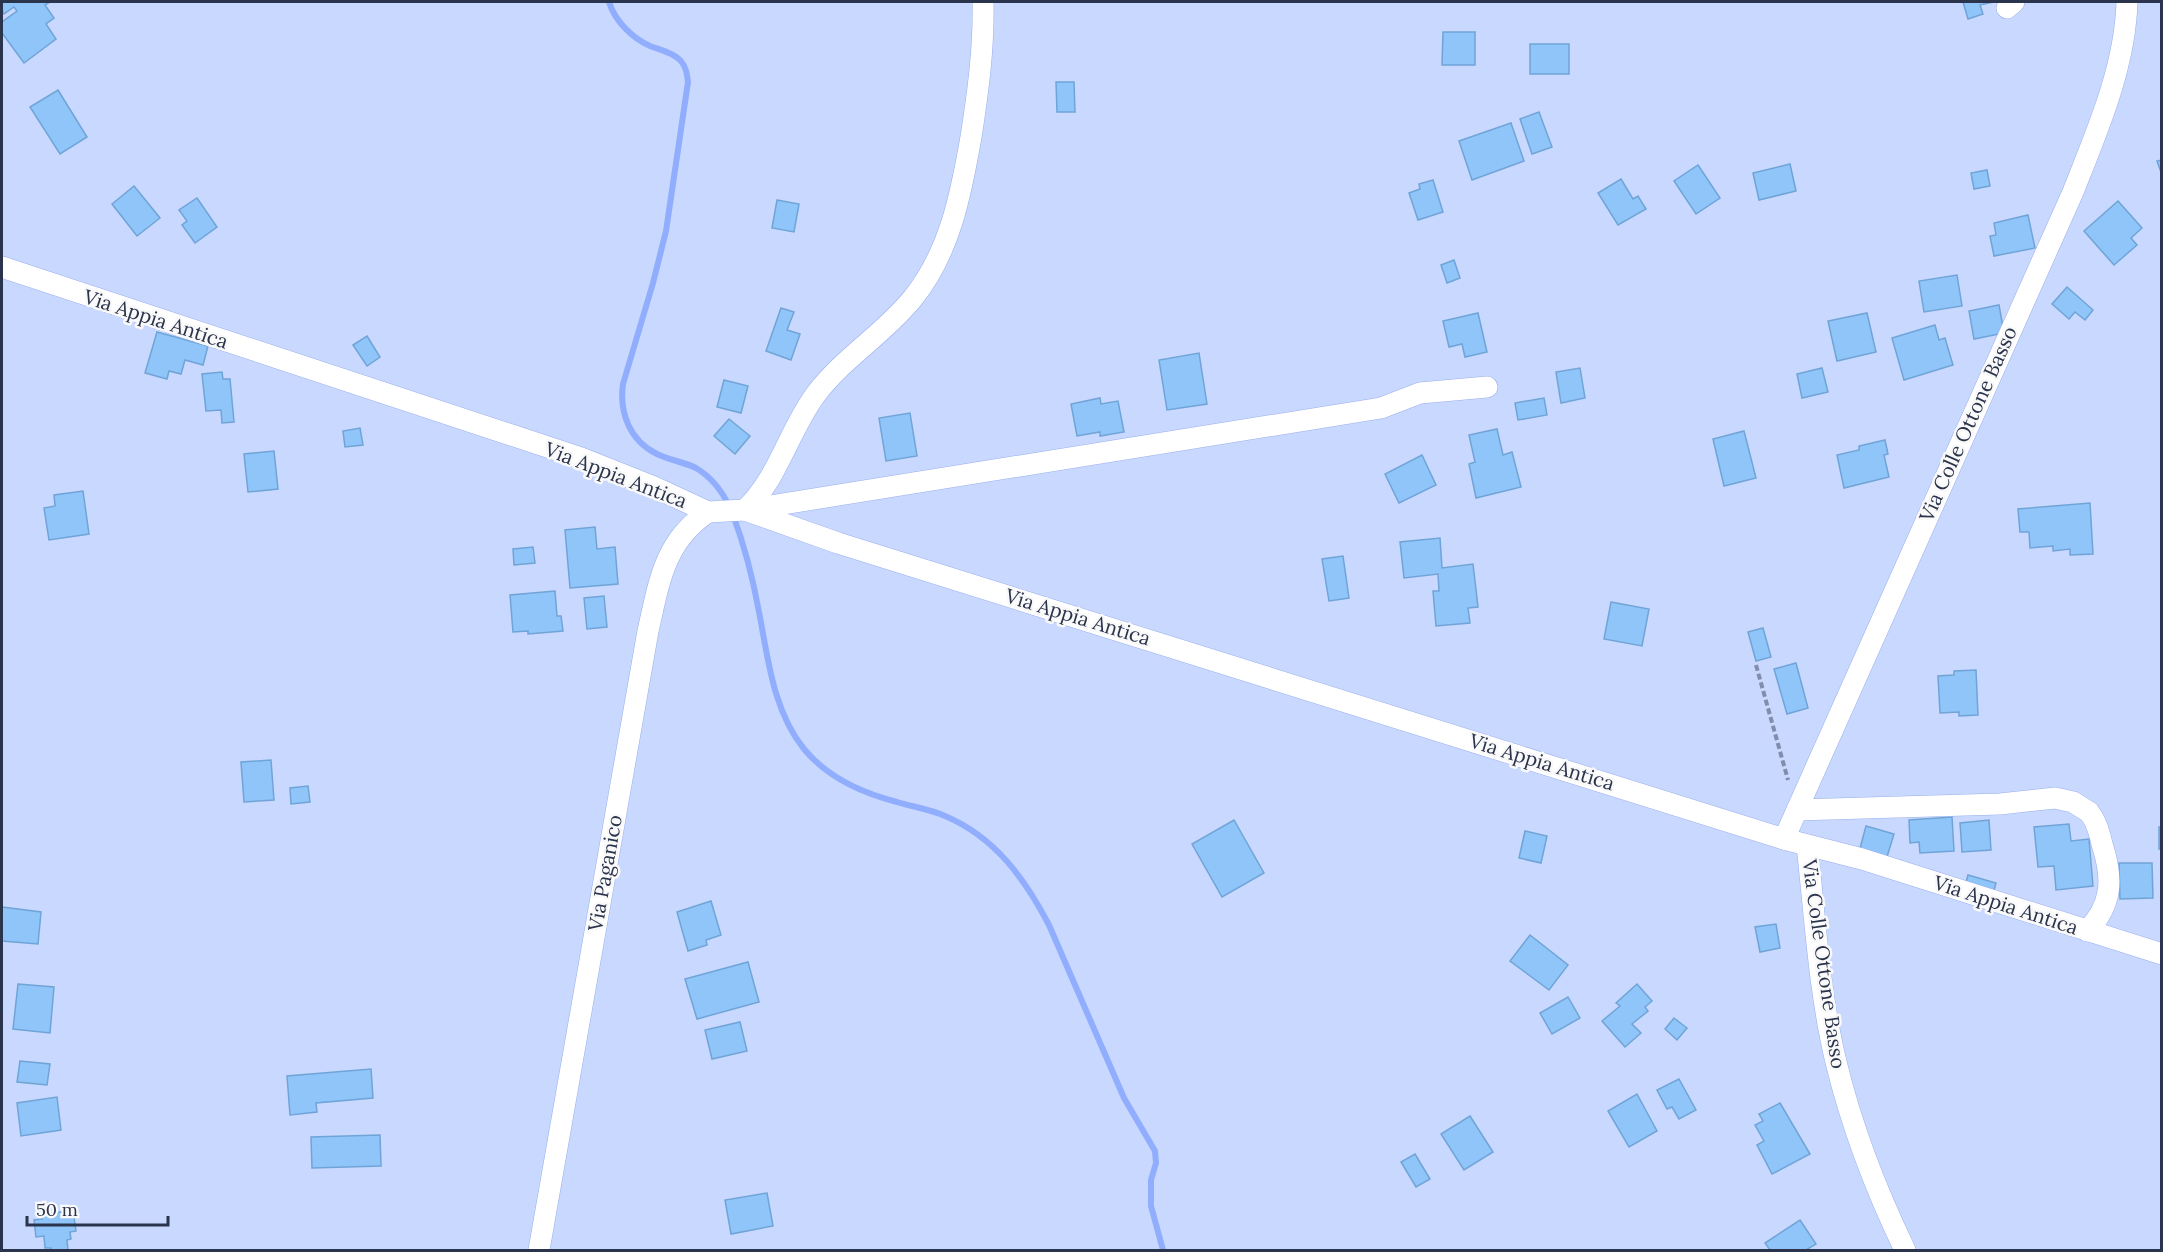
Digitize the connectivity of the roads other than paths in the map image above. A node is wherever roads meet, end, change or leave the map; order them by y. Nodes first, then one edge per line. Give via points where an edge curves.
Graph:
1 (983, 2) edge
2 (2127, 2) edge
3 (2, 267) edge
4 (1487, 387) dead end
5 (812, 499) junction
6 (745, 510) junction
7 (708, 512) junction
8 (810, 533) junction
9 (1797, 810) junction
10 (1784, 839) junction
11 (1807, 845) junction
12 (2087, 931) junction
13 (2162, 954) edge
14 (539, 1251) edge
15 (1905, 1251) edge

1 - 6 street via 976,109 959,200 942,250 913,299 816,394 763,488
2 - 9 street, Via Colle Ottone Basso via 2114,78 2073,192
3 - 7 street, Via Appia Antica via 581,458
4 - 5 street via 1426,392 1381,408
5 - 6 street
5 - 8 street
6 - 7 street, Via Appia Antica
6 - 8 street, Via Appia Antica
7 - 14 street, Via Paganico via 687,528 672,549 648,631
8 - 10 street, Via Appia Antica
9 - 10 street, Via Colle Ottone Basso
9 - 12 street via 2000,804 2055,798 2073,802 2093,818 2109,867 2104,907 2100,918
10 - 11 street, Via Appia Antica
11 - 12 street, Via Appia Antica
11 - 15 street, Via Colle Ottone Basso via 1823,991 1836,1061 1865,1157
12 - 13 street, Via Appia Antica

